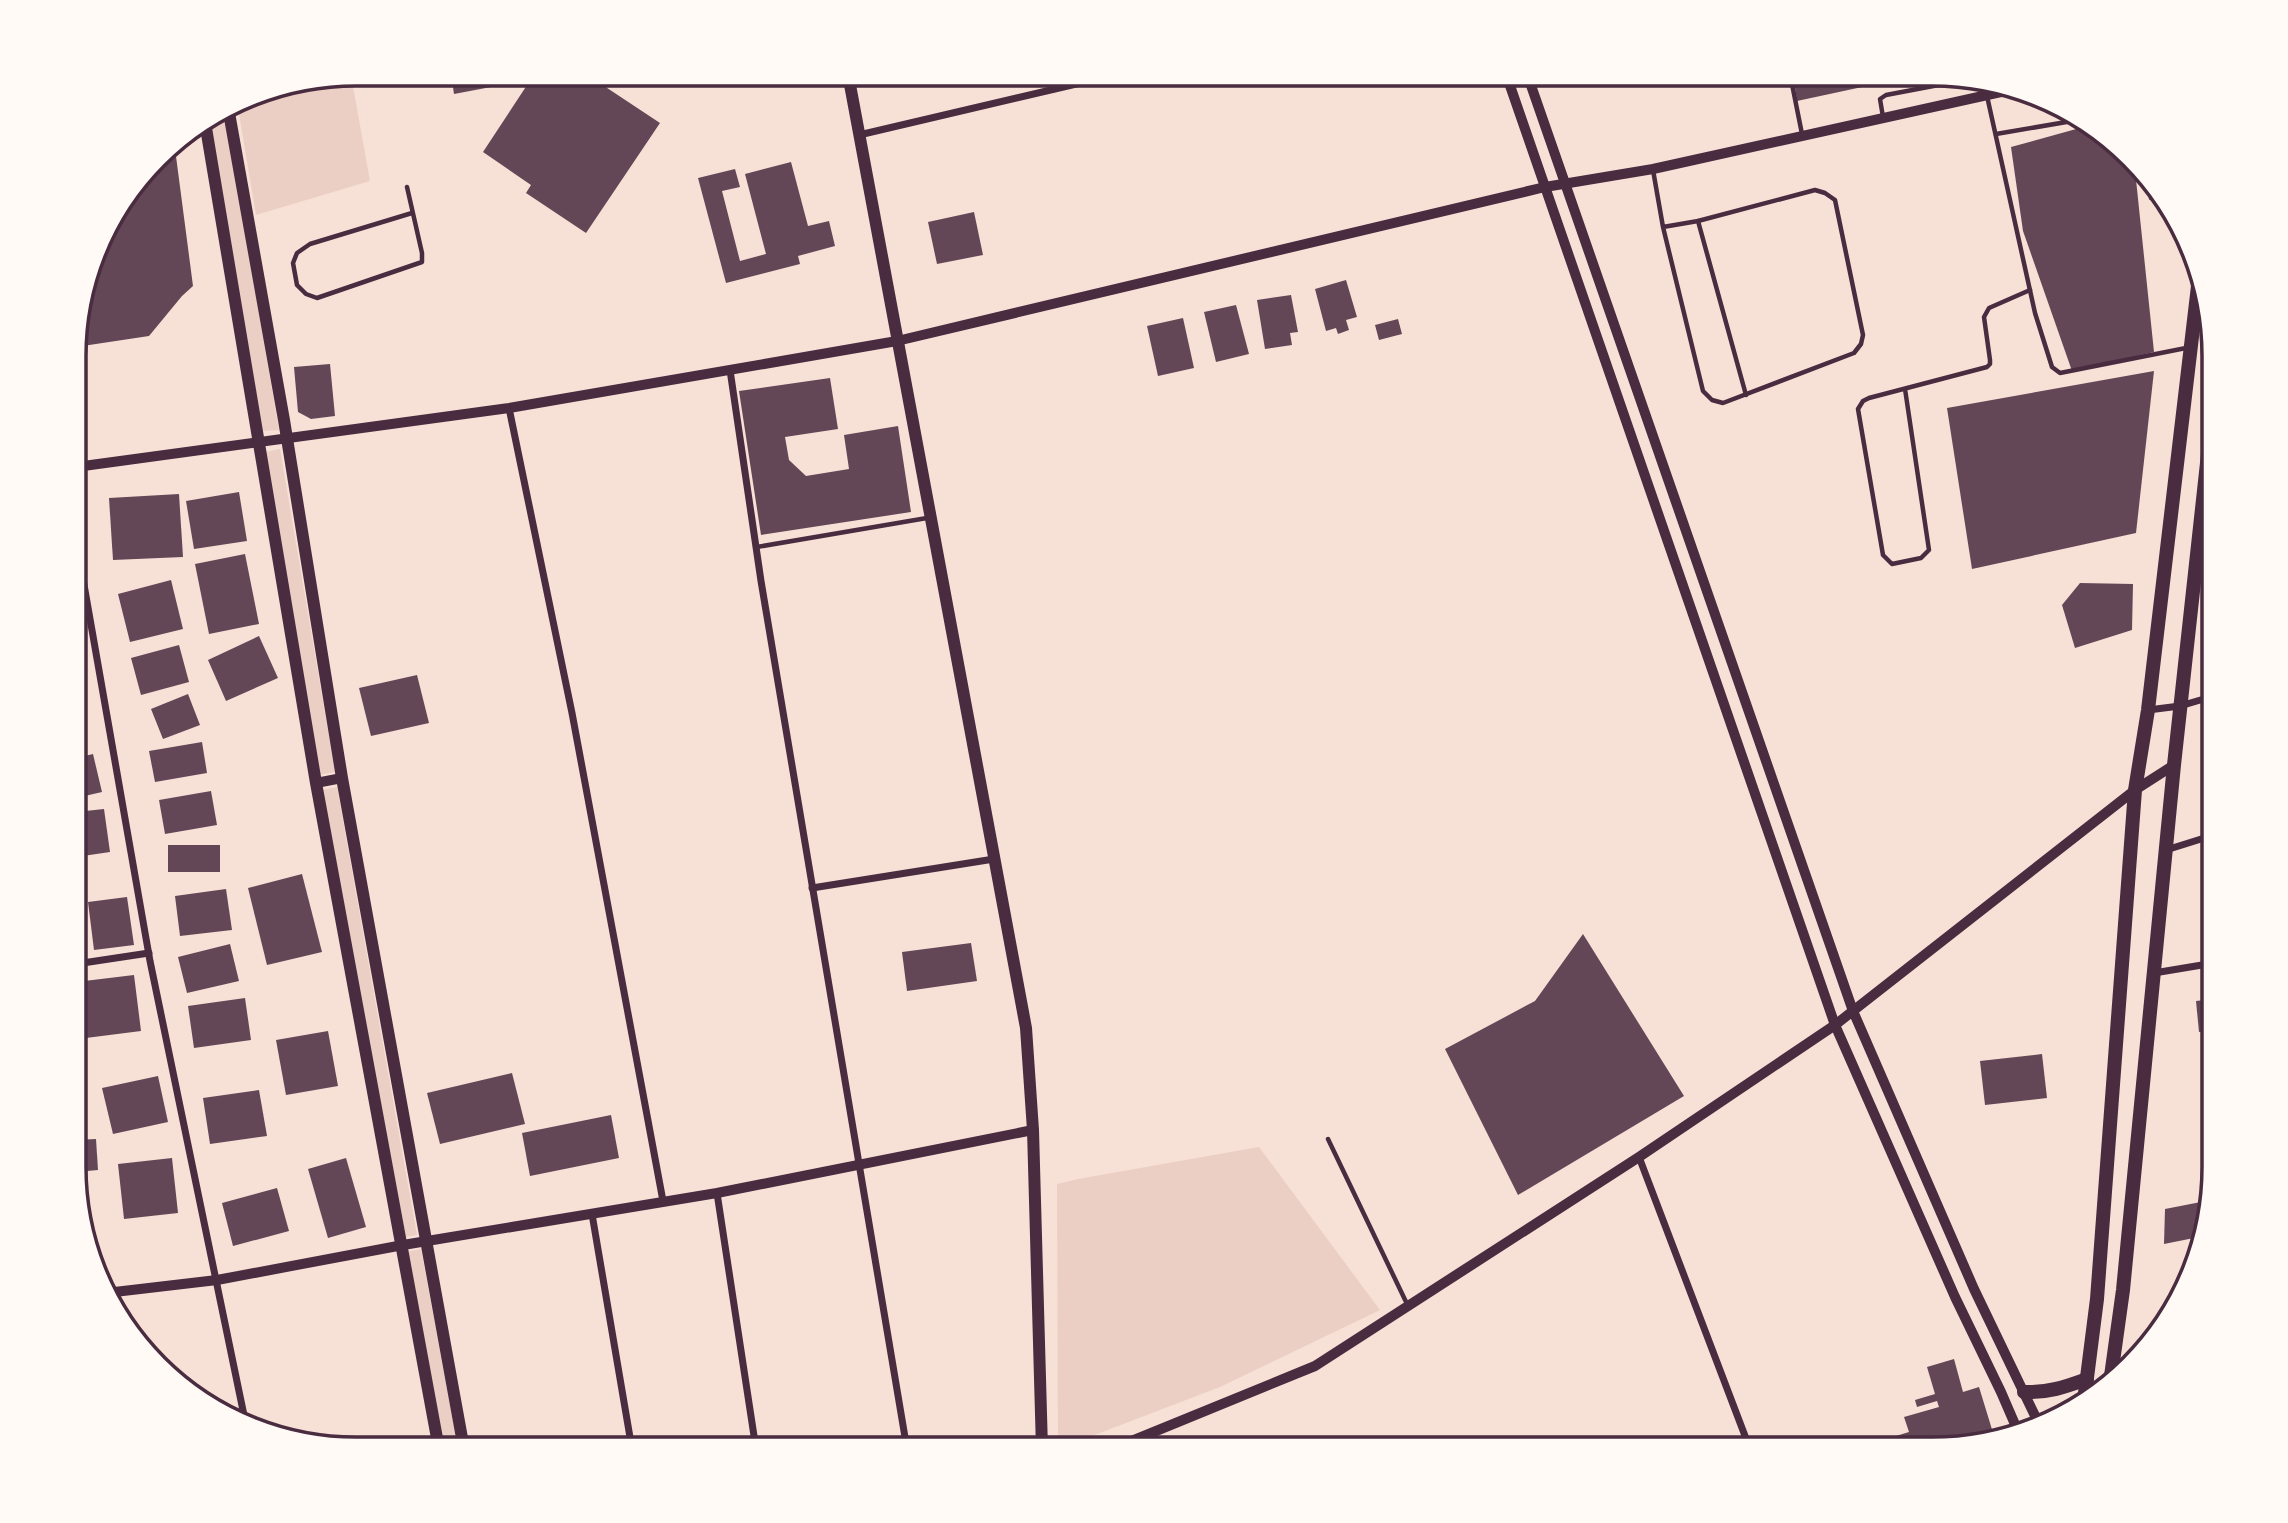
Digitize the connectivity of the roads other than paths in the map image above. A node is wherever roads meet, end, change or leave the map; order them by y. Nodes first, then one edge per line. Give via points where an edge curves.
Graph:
1 (850, 86) edge
2 (1068, 86) edge
3 (1510, 86) edge
4 (1531, 86) edge
5 (1792, 86) edge
6 (1934, 86) edge
7 (1992, 93) edge
8 (1987, 95) junction
9 (230, 117) edge
10 (1883, 118) junction
11 (2067, 122) edge
12 (206, 131) edge
13 (1996, 134) junction
14 (859, 135) junction
15 (1802, 136) junction
16 (1653, 169) junction
17 (1564, 182) junction
18 (407, 187) dead end
19 (1545, 187) junction
20 (412, 212) junction
21 (1698, 221) junction
22 (1663, 228) junction
23 (2030, 290) junction
24 (2196, 300) edge
25 (897, 341) junction
26 (2191, 347) junction
27 (730, 370) junction
28 (1905, 389) junction
29 (1745, 395) junction
30 (509, 408) junction
31 (287, 439) junction
32 (259, 442) junction
33 (86, 466) edge
34 (2202, 507) edge
35 (932, 517) junction
36 (756, 547) junction
37 (86, 596) edge
38 (2202, 700) edge
39 (2180, 706) junction
40 (2148, 710) junction
41 (2174, 765) junction
42 (342, 778) junction
43 (316, 783) junction
44 (2135, 790) junction
45 (2202, 838) edge
46 (2166, 849) junction
47 (994, 859) junction
48 (812, 888) junction
49 (149, 953) junction
50 (86, 962) edge
51 (2202, 965) edge
52 (2154, 973) junction
53 (1853, 1011) junction
54 (1835, 1025) junction
55 (1032, 1130) junction
56 (1328, 1139) dead end
57 (1639, 1157) junction
58 (859, 1165) junction
59 (717, 1193) junction
60 (663, 1201) junction
61 (592, 1214) junction
62 (425, 1241) junction
63 (403, 1245) junction
64 (217, 1280) junction
65 (117, 1292) edge
66 (1408, 1306) junction
67 (2112, 1368) edge
68 (2087, 1379) junction
69 (2086, 1389) edge
70 (2024, 1392) junction
71 (244, 1413) edge
72 (2036, 1417) edge
73 (2015, 1424) edge
74 (437, 1437) edge
75 (462, 1437) edge
76 (630, 1437) edge
77 (754, 1437) edge
78 (905, 1437) edge
79 (1042, 1437) edge
80 (1141, 1437) edge
81 (1746, 1437) edge

1 - 14 main road
2 - 14 street
3 - 19 street
4 - 17 street
5 - 15 lane
6 - 10 lane via 1880,99
7 - 8 street
8 - 10 street
8 - 13 lane
9 - 31 main road
10 - 15 street
11 - 13 lane
12 - 32 main road
13 - 23 lane
14 - 25 main road
15 - 16 street
16 - 17 street
16 - 22 lane
17 - 19 street
17 - 53 street
18 - 20 lane
19 - 25 street
19 - 54 street
20 - 20 lane via 422,262 317,298 297,285 296,253 310,244
21 - 22 lane
21 - 29 lane
21 - 29 lane via 1815,190 1835,200 1863,335 1861,344 1854,353
22 - 29 lane via 1703,391 1723,403
23 - 26 lane via 2052,367 2060,373
23 - 28 lane via 1989,308 1984,317 1990,364
24 - 26 main road
25 - 27 street
25 - 35 main road
26 - 40 main road
27 - 30 street
27 - 36 street
28 - 28 lane via 1869,398 1858,409 1883,555 1892,564 1921,558 1929,550
30 - 31 street
30 - 60 street via 572,713
31 - 32 street
31 - 42 main road
32 - 33 street
32 - 43 main road
34 - 39 main road
35 - 36 lane
35 - 47 main road
36 - 48 street
37 - 49 street
38 - 39 street
39 - 40 street
39 - 41 main road
40 - 44 main road
41 - 44 street
41 - 46 main road
42 - 43 street
42 - 62 main road
43 - 63 main road
44 - 53 street
44 - 68 main road
45 - 46 street
46 - 52 main road
47 - 48 street
47 - 55 main road via 1026,1028
48 - 58 street
49 - 50 street
49 - 64 street
51 - 52 street
52 - 67 main road
53 - 54 street
53 - 70 street
54 - 57 street
54 - 73 street
55 - 58 street
55 - 79 main road
56 - 66 lane
57 - 66 street
57 - 81 street
58 - 59 street
58 - 78 street
59 - 60 street
59 - 77 street
60 - 61 street
61 - 62 street
61 - 76 street
62 - 63 street
62 - 75 main road
63 - 64 street
63 - 74 main road
64 - 65 street
64 - 71 street
66 - 80 street via 1315,1366
68 - 69 main road
68 - 70 main road via 2058,1390
70 - 72 street

